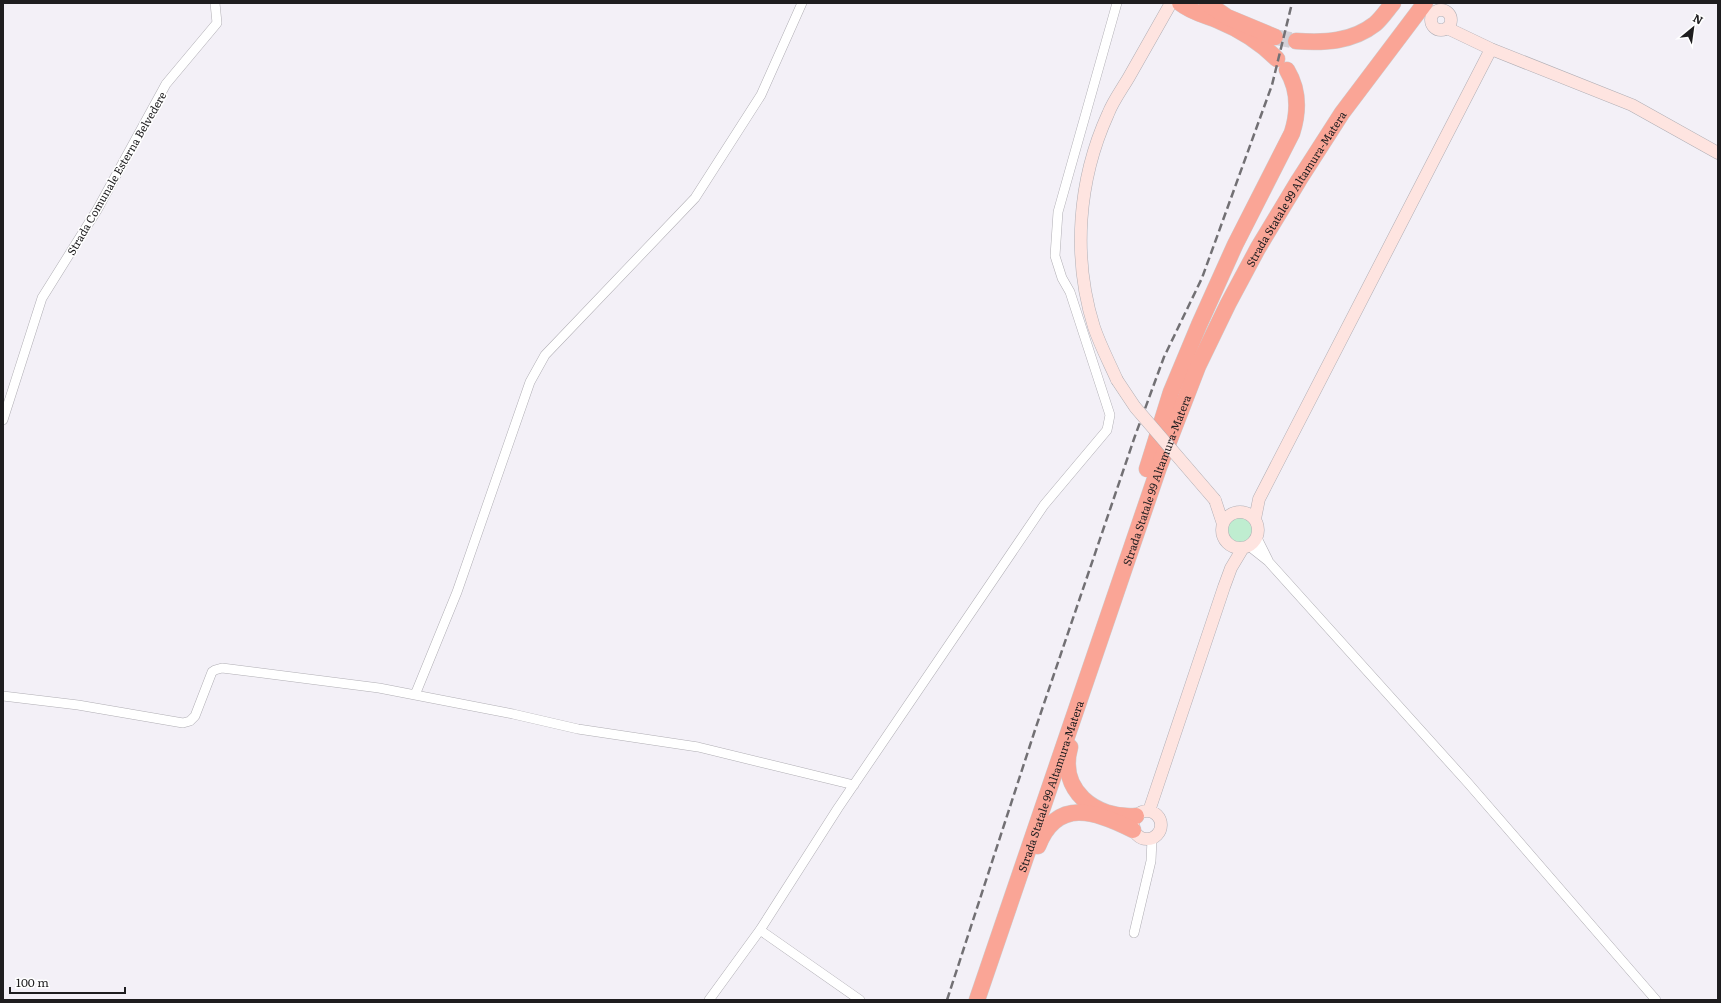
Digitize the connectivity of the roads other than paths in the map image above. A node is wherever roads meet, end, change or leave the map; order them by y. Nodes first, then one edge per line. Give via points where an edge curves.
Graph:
1 (215, 3) edge
2 (802, 3) edge
3 (1117, 3) edge
4 (1171, 3) edge
5 (1180, 3) edge
6 (1207, 3) edge
7 (1393, 3) edge
8 (1412, 3) edge
9 (1425, 3) edge
10 (1450, 7) edge
11 (1447, 28) junction
12 (1276, 37) tunnel mouth
13 (1296, 41) tunnel mouth
14 (1491, 49) junction
15 (1718, 153) edge
16 (3, 420) edge
17 (1146, 469) junction
18 (1215, 500) junction
19 (1259, 500) junction
20 (1238, 512) junction
21 (1255, 519) junction
22 (1223, 524) junction
23 (1250, 544) junction
24 (1230, 545) junction
25 (1231, 568) junction
26 (1118, 586) junction
27 (415, 695) junction
28 (3, 696) edge
29 (854, 785) junction
30 (1140, 819) junction
31 (1152, 839) junction
32 (760, 930) junction
33 (1134, 933) dead end
34 (709, 1000) edge
35 (860, 1000) edge
36 (965, 1000) edge
37 (977, 1000) edge
38 (982, 1000) edge
39 (1656, 1000) edge

1 - 16 street, Strada Comunale Esterna Belvedere via 217,23 166,84 97,210 42,298
2 - 27 street via 761,95 695,198 549,350 530,382 457,592
3 - 29 street via 1058,212 1055,256 1070,292 1110,415 1106,430 1044,505
4 - 18 street, bridge via 1108,112 1095,147 1085,184 1080,230 1083,275 1095,328 1117,380 1135,407
5 - 17 highway via 1195,13 1217,20 1265,46 1282,64 1296,87 1296,121 1199,325 1171,392
6 - 12 highway via 1227,17
7 - 13 highway via 1376,23 1360,33 1341,40 1320,43
8 - 17 highway via 1335,107 1248,244 1190,362
9 - 26 highway, Strada Statale 99 Altamura-Matera via 1342,113 1258,248 1228,304 1187,394
10 - 11 street via 1451,20
10 - 11 street via 1434,13 1431,22 1437,29
11 - 14 street
14 - 15 street via 1632,105
14 - 19 street
17 - 36 highway
18 - 20 street
18 - 22 street
19 - 20 street
19 - 21 street
20 - 21 street
20 - 22 street via 1229,515
21 - 23 street via 1259,528
22 - 24 street via 1223,536
23 - 24 street
23 - 25 street
23 - 39 street via 1468,783
24 - 25 street
25 - 30 street
26 - 30 highway via 1096,672 1074,732 1067,759 1068,772 1073,786 1083,799 1097,809 1117,816
26 - 37 highway, Strada Statale 99 Altamura-Matera
27 - 28 street via 379,688 218,668 212,672 195,716 184,723 78,704
27 - 29 street via 578,729 698,747
29 - 32 street
30 - 31 street via 1136,834 1143,839
30 - 31 street via 1157,815 1161,824 1159,833
30 - 38 highway via 1116,821 1082,811 1057,818 1047,828 1035,853
31 - 33 street via 1150,861
32 - 34 street
32 - 35 street

